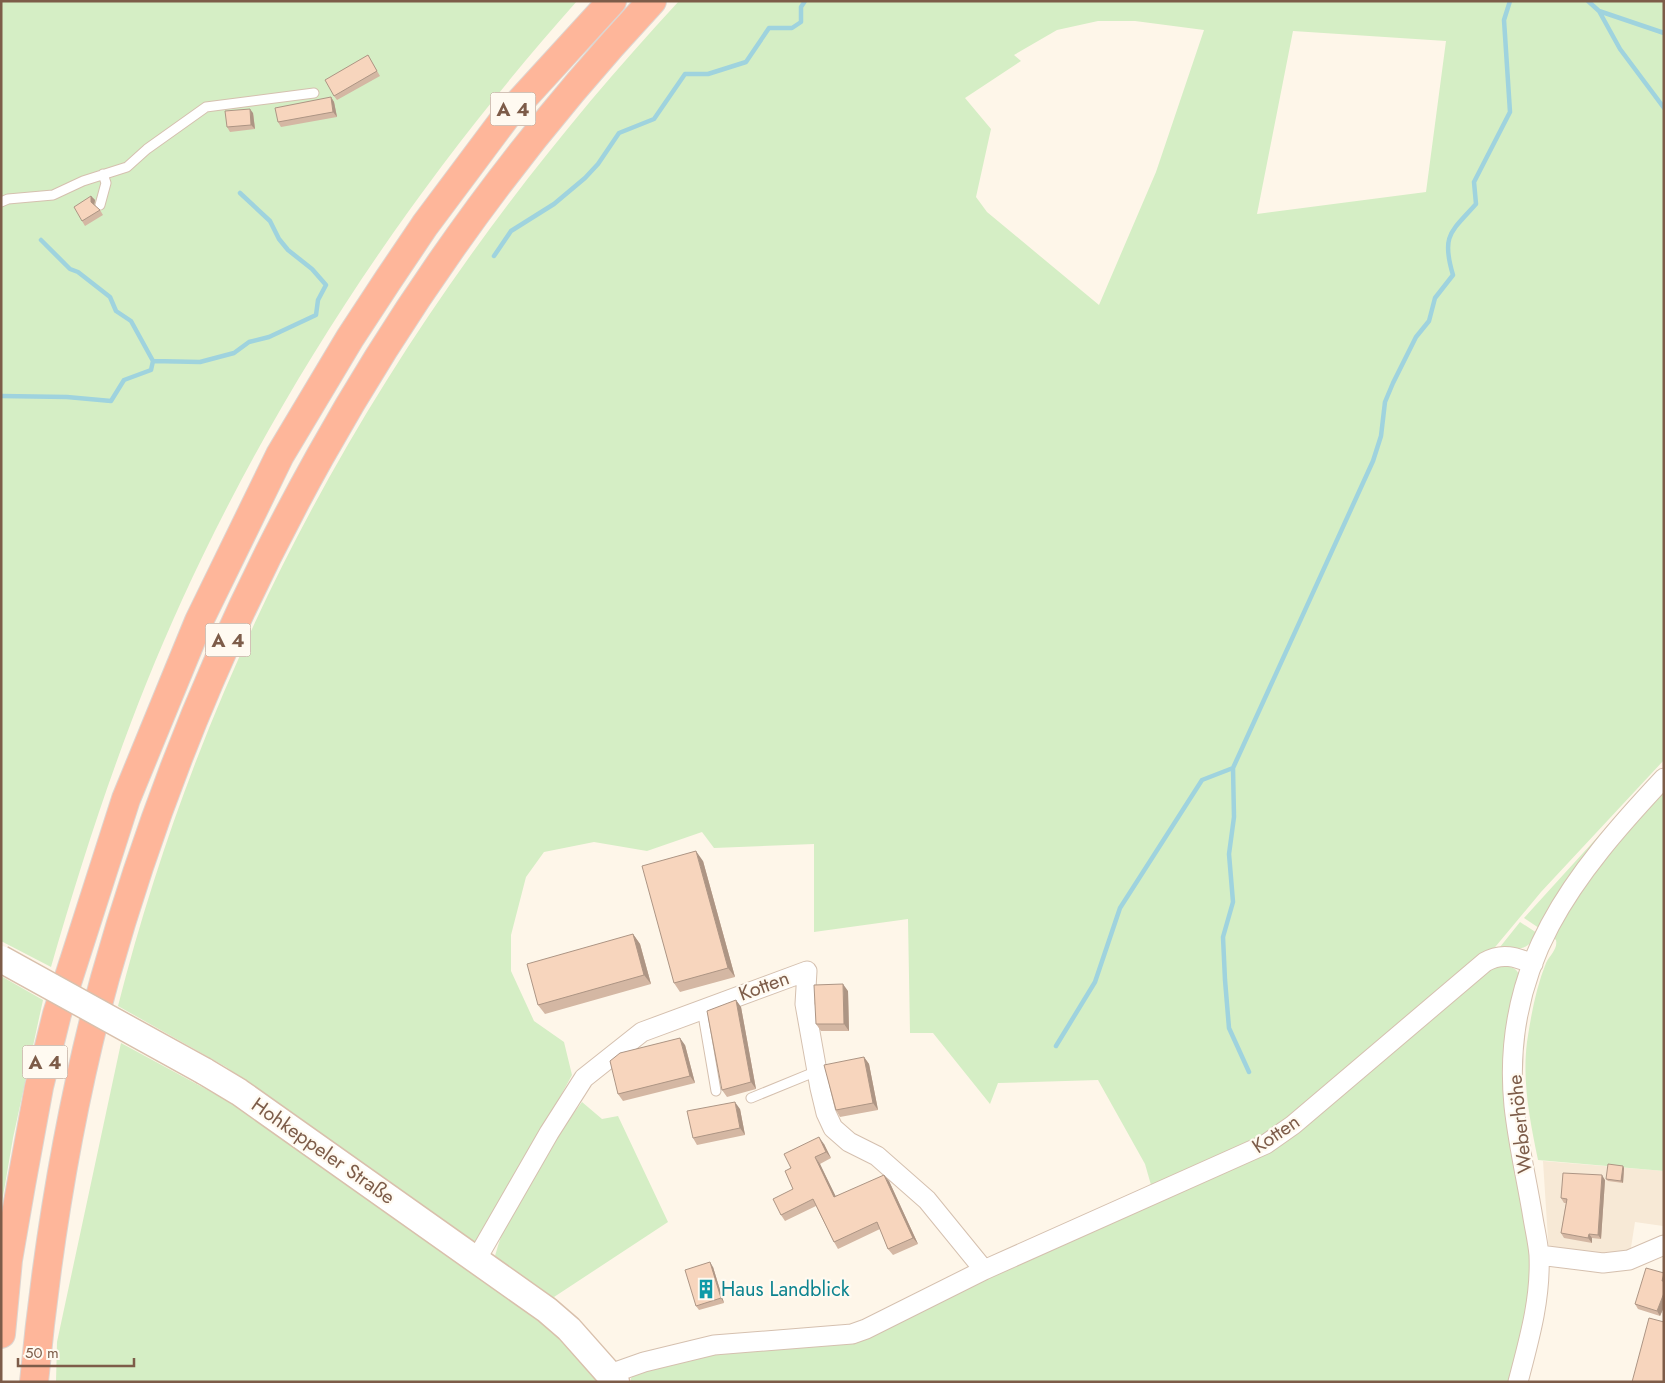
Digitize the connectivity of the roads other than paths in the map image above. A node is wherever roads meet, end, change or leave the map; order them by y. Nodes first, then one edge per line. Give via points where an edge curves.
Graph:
1 (612, 1) edge
2 (652, 1) edge
3 (314, 94) dead end
4 (103, 174) junction
5 (1, 202) edge
6 (100, 205) dead end
7 (1664, 778) edge
8 (1, 959) edge
9 (1533, 964) junction
10 (702, 1009) junction
11 (817, 1071) junction
12 (716, 1091) dead end
13 (751, 1098) dead end
14 (1664, 1245) edge
15 (1539, 1254) junction
16 (476, 1260) junction
17 (984, 1270) junction
18 (1, 1334) edge
19 (613, 1378) edge
20 (34, 1382) edge
21 (1518, 1382) edge

1 - 18 highway, A 4 via 505,118 388,280 280,455 199,621 126,799 57,1014 39,1087 16,1213
2 - 20 highway, A 4 via 546,124 404,316 311,470 218,661 138,868 105,980 71,1128 55,1216 41,1305
3 - 4 lane via 206,107 127,167
4 - 5 lane via 53,195
4 - 6 lane via 106,183
7 - 9 street, Weberhöhe via 1603,844 1579,876 1544,934
8 - 16 street, Hohkeppeler Straße, bridge via 239,1092
9 - 15 street, Weberhöhe via 1522,1002 1513,1072 1518,1135
9 - 17 street, Kotten via 1505,956 1485,962 1293,1125 1266,1144
10 - 11 street, Kotten via 807,971 805,1004
10 - 12 lane
10 - 16 street, Kotten via 642,1032 584,1078
11 - 13 lane
11 - 17 street, Kotten via 826,1113 833,1128 849,1142 877,1156 927,1200
14 - 15 street via 1629,1260 1603,1263
15 - 21 street, Weberhöhe via 1533,1324
16 - 19 street, Hohkeppeler Straße via 554,1316
17 - 19 street, Kotten via 852,1334 714,1345 644,1362

